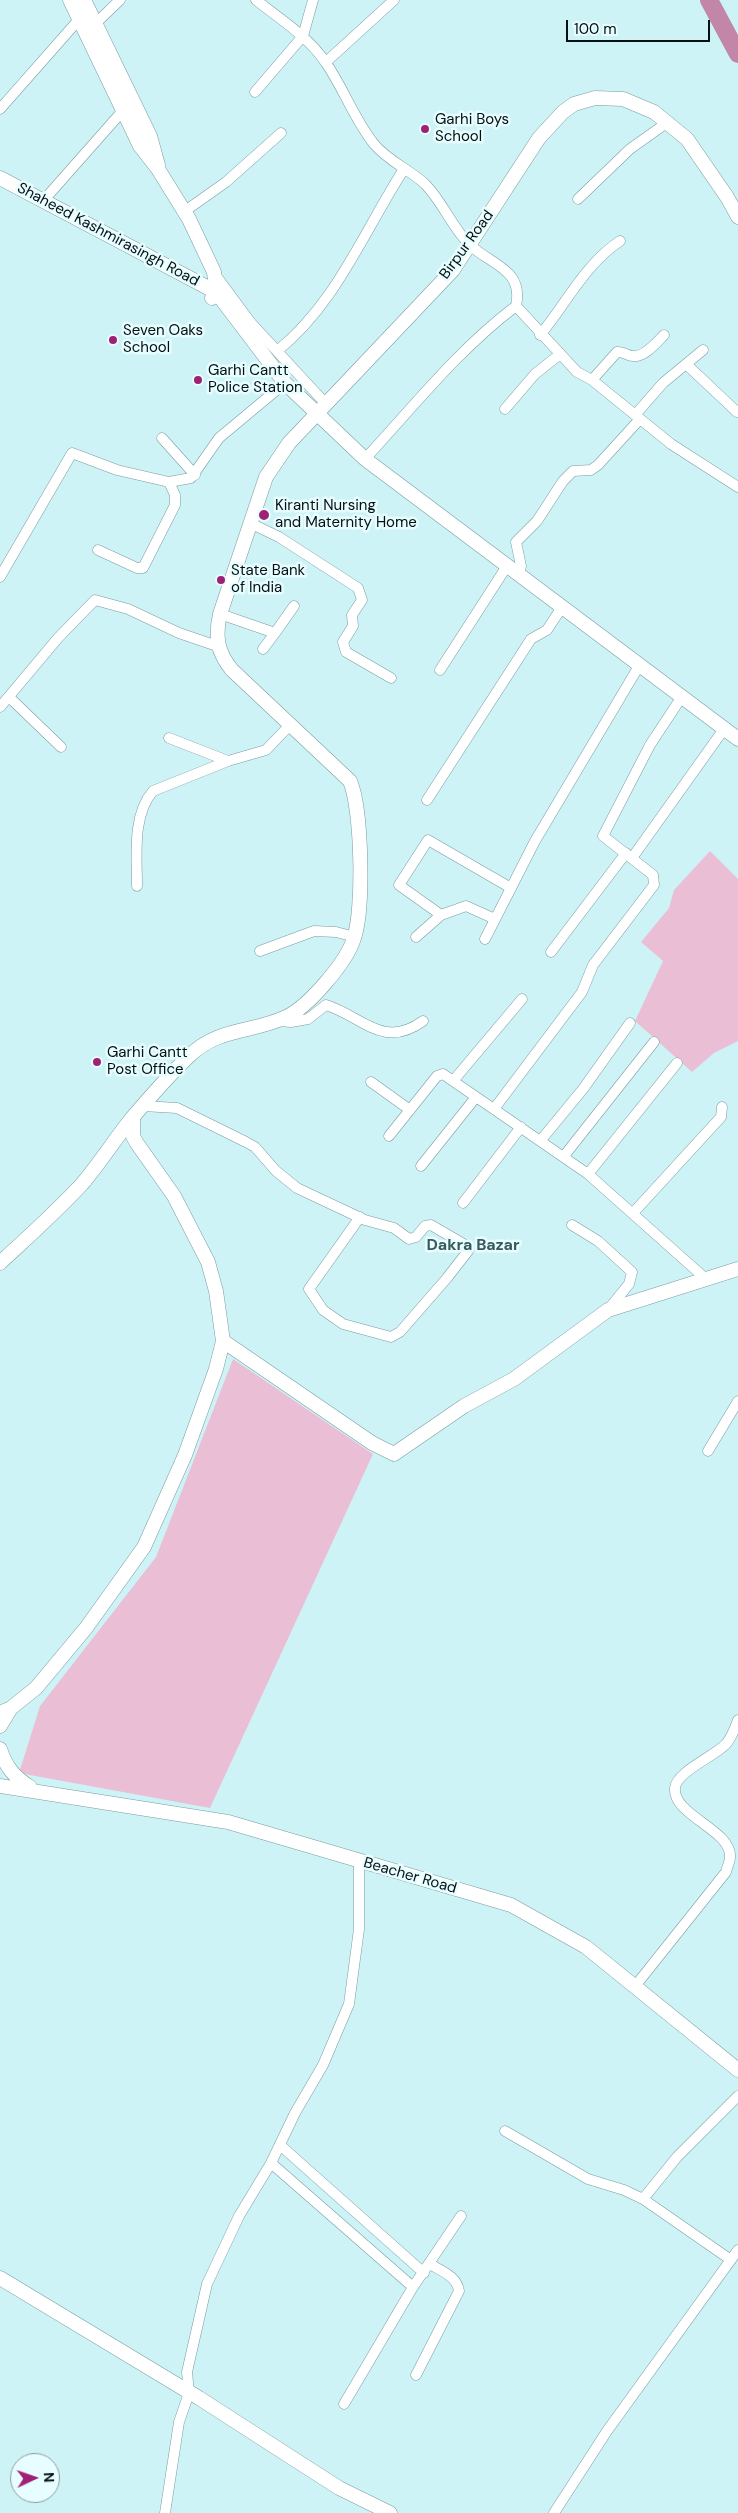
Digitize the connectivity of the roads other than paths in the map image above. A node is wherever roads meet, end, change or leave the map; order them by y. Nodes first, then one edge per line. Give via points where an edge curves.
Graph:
1 (70, 0) edge
2 (120, 0) edge
3 (256, 0) edge
4 (314, 0) edge
5 (394, 0) edge
6 (84, 9) edge
7 (95, 24) junction
8 (303, 36) junction
9 (326, 62) junction
10 (255, 92) dead end
11 (127, 106) junction
12 (0, 109) edge
13 (668, 122) junction
14 (281, 133) dead end
15 (404, 169) junction
16 (0, 178) edge
17 (0, 187) edge
18 (578, 199) dead end
19 (43, 201) junction
20 (185, 211) junction
21 (738, 217) edge
22 (620, 240) dead end
23 (470, 246) junction
24 (214, 272) junction
25 (217, 297) junction
26 (516, 306) junction
27 (540, 335) junction
28 (664, 335) dead end
29 (702, 350) dead end
30 (277, 351) junction
31 (559, 355) junction
32 (686, 364) junction
33 (592, 380) junction
34 (285, 383) junction
35 (505, 408) dead end
36 (321, 409) junction
37 (736, 412) dead end
38 (638, 417) junction
39 (162, 438) dead end
40 (365, 459) junction
41 (195, 475) junction
42 (169, 482) junction
43 (738, 487) edge
44 (250, 523) junction
45 (98, 550) dead end
46 (513, 570) junction
47 (0, 577) edge
48 (294, 606) dead end
49 (562, 607) junction
50 (220, 614) junction
51 (275, 633) junction
52 (218, 646) junction
53 (264, 649) dead end
54 (639, 666) junction
55 (440, 670) dead end
56 (391, 678) dead end
57 (9, 697) junction
58 (681, 698) junction
59 (0, 708) edge
60 (290, 725) junction
61 (724, 729) junction
62 (169, 738) dead end
63 (738, 739) edge
64 (61, 747) dead end
65 (228, 761) junction
66 (427, 800) dead end
67 (629, 855) junction
68 (137, 886) dead end
69 (511, 888) junction
70 (441, 915) junction
71 (495, 920) junction
72 (355, 937) junction
73 (416, 937) dead end
74 (485, 939) dead end
75 (260, 951) dead end
76 (551, 952) dead end
77 (522, 999) dead end
78 (275, 1020) junction
79 (423, 1021) dead end
80 (630, 1024) dead end
81 (654, 1042) dead end
82 (677, 1063) dead end
83 (453, 1081) junction
84 (371, 1082) dead end
85 (476, 1096) junction
86 (143, 1106) junction
87 (722, 1107) dead end
88 (494, 1109) junction
89 (410, 1110) junction
90 (133, 1117) junction
91 (521, 1127) junction
92 (389, 1136) dead end
93 (541, 1140) junction
94 (564, 1156) junction
95 (421, 1166) dead end
96 (588, 1174) junction
97 (464, 1203) dead end
98 (633, 1213) junction
99 (360, 1217) junction
100 (572, 1226) dead end
101 (0, 1263) edge
102 (738, 1269) edge
103 (706, 1279) junction
104 (608, 1310) junction
105 (222, 1342) junction
106 (738, 1401) edge
107 (708, 1451) dead end
108 (5, 1711) edge
109 (738, 1720) edge
110 (0, 1726) edge
111 (0, 1749) edge
112 (0, 1786) edge
113 (34, 1791) junction
114 (359, 1861) junction
115 (636, 1985) junction
116 (738, 2070) edge
117 (738, 2096) edge
118 (505, 2131) dead end
119 (280, 2145) junction
120 (271, 2163) junction
121 (643, 2199) junction
122 (461, 2216) dead end
123 (738, 2250) edge
124 (730, 2260) junction
125 (427, 2268) junction
126 (0, 2278) edge
127 (413, 2287) junction
128 (416, 2375) dead end
129 (189, 2393) junction
130 (344, 2404) dead end
131 (165, 2513) edge
132 (390, 2513) edge
133 (554, 2513) edge

1 - 6 street
2 - 7 street
3 - 8 street
4 - 8 street
5 - 9 street
6 - 7 street
6 - 11 street
6 - 12 street
7 - 11 street
8 - 9 street
8 - 10 street
9 - 15 street via 376,147
11 - 19 street
11 - 20 street via 140,146
13 - 18 street via 630,149
13 - 21 street via 687,139
13 - 23 street, Birpur Road via 654,112 623,99 595,98 574,104 539,138
14 - 20 street via 226,182
15 - 23 street via 425,184
15 - 30 street via 326,300 295,337
16 - 19 street, Shaheed Kashmirasingh Road
17 - 25 street, Shaheed Kashmirasingh Road
19 - 25 street, Shaheed Kashmirasingh Road
20 - 24 street
22 - 27 street via 584,275
23 - 26 street via 512,278 518,294
23 - 36 street, Birpur Road via 453,270
24 - 25 street
24 - 30 street via 251,323
25 - 34 street
26 - 27 street
26 - 40 street via 490,326 450,366
27 - 31 street
28 - 33 street via 640,355 617,352
29 - 32 street
30 - 36 street
31 - 33 street via 577,372
31 - 35 street via 535,374
32 - 37 street
32 - 38 street via 652,394
33 - 38 street
34 - 36 street
34 - 41 street via 219,438
36 - 40 street
36 - 44 street, Birpur Road via 289,443 266,478
38 - 43 street via 671,444
38 - 46 street via 598,465 591,470 573,471 563,481 537,520 516,542 521,566
39 - 41 street
40 - 46 street
41 - 42 street
42 - 45 street via 175,495 175,506 143,568
42 - 47 street via 117,470 72,453
44 - 50 street, Birpur Road
44 - 56 street via 279,537 358,588 362,600 352,615 353,626 343,648
46 - 49 street
46 - 55 street
48 - 51 street
49 - 54 street
49 - 66 street via 547,630 530,639
50 - 51 street
50 - 52 street, Birpur Road
51 - 53 street
52 - 57 street via 186,636 128,609 95,600
52 - 60 street via 222,658 232,670
54 - 58 street
54 - 69 street via 535,841
57 - 59 street
57 - 64 street
58 - 61 street
58 - 67 street via 650,745 604,830 603,836
60 - 65 street via 266,750
60 - 72 street via 350,781 354,791 360,853
61 - 63 street
61 - 67 street
62 - 65 street
65 - 68 street via 173,781 153,791 146,799 137,840
67 - 76 street
67 - 88 street via 653,875 652,889 593,965 582,992
69 - 70 street via 428,840 399,885
69 - 71 street
70 - 71 street via 466,906
70 - 73 street
71 - 74 street
72 - 75 street via 314,931
72 - 78 street via 350,949 313,999 286,1017
77 - 83 street
78 - 79 street via 308,1019 326,1005 384,1032 403,1031
78 - 86 street via 216,1037 190,1055
80 - 93 street
81 - 94 street
82 - 96 street
83 - 85 street
83 - 89 street via 443,1074 437,1076
84 - 89 street
85 - 88 street
85 - 95 street
86 - 90 street
86 - 99 street via 177,1108 246,1142 297,1188
87 - 98 street via 721,1117
88 - 91 street
89 - 92 street
90 - 101 street via 83,1183
90 - 105 street via 136,1142 174,1196 208,1262 216,1291
91 - 93 street
91 - 97 street
93 - 94 street
94 - 96 street
96 - 98 street
98 - 103 street
99 - 99 street via 394,1228 409,1239 431,1225 468,1248 447,1278 400,1332 391,1337 343,1324 323,1310 309,1289
100 - 104 street via 598,1241 632,1272 629,1284
102 - 103 street
103 - 104 street
104 - 105 street via 514,1379 464,1406 394,1454 372,1443
105 - 108 street via 216,1369 185,1455 144,1546 86,1628 36,1688
106 - 107 street
108 - 110 street
109 - 115 street via 726,1744 691,1769 675,1788 676,1796 685,1808 727,1845 730,1856 726,1872
111 - 113 street via 14,1777
112 - 113 street, Beacher Road
113 - 114 street, Beacher Road via 228,1822
114 - 115 street, Beacher Road via 511,1905 586,1947
114 - 119 street via 359,1930 349,2004 323,2065
115 - 116 street, Beacher Road
117 - 121 street via 677,2157
118 - 121 street via 588,2179
119 - 120 street
119 - 125 street
120 - 127 street
120 - 129 street via 239,2216 207,2284 187,2372
121 - 124 street
122 - 125 street
123 - 124 street
124 - 133 street via 607,2431
125 - 127 street
125 - 128 street via 452,2277 459,2291
126 - 129 street
127 - 130 street
129 - 131 street via 179,2422
129 - 132 street via 339,2488

